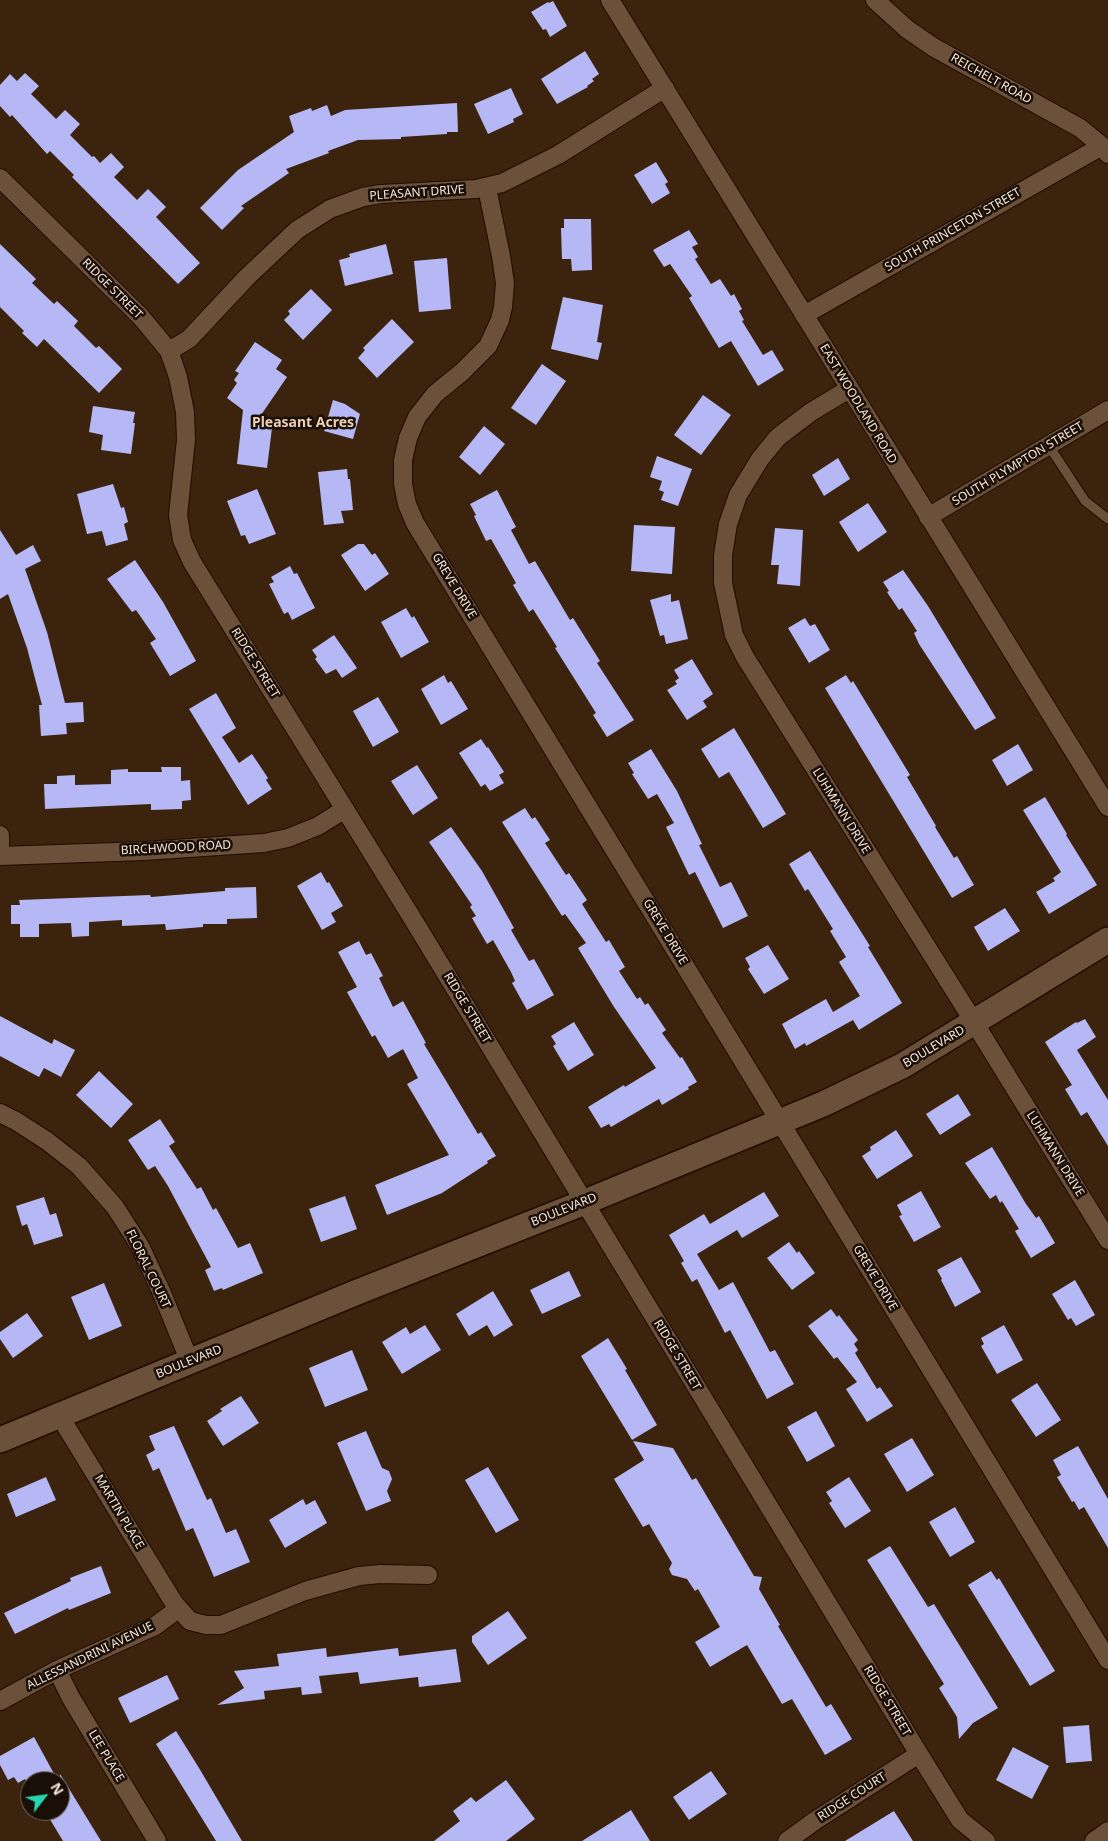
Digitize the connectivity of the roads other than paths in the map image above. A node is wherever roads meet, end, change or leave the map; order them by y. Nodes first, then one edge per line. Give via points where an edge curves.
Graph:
1 (610, 0) edge
2 (876, 0) edge
3 (665, 88) junction
4 (1105, 150) edge
5 (0, 178) edge
6 (487, 188) junction
7 (6, 195) edge
8 (804, 314) junction
9 (169, 351) junction
10 (849, 389) junction
11 (1108, 410) edge
12 (1049, 446) junction
13 (928, 517) junction
14 (1108, 519) edge
15 (1108, 807) edge
16 (345, 809) junction
17 (0, 835) edge
18 (0, 856) edge
19 (1108, 940) edge
20 (974, 1022) junction
21 (0, 1113) edge
22 (780, 1122) junction
23 (585, 1202) junction
24 (1108, 1240) edge
25 (190, 1362) junction
26 (59, 1415) junction
27 (0, 1440) edge
28 (428, 1575) dead end
29 (178, 1609) junction
30 (1108, 1660) edge
31 (57, 1670) junction
32 (0, 1701) edge
33 (919, 1754) junction
34 (1108, 1831) edge
35 (157, 1841) edge
36 (787, 1841) edge
37 (986, 1841) edge
38 (1094, 1841) edge

1 - 3 street, EAST WOODLAND ROAD
2 - 4 street, REICHELT ROAD via 907,29 933,47 1080,128
3 - 6 street, PLEASANT DRIVE via 558,155
3 - 8 street, EAST WOODLAND ROAD
4 - 8 street, SOUTH PRINCETON STREET
5 - 7 street, RIDGE STREET
6 - 9 street, PLEASANT DRIVE via 381,194 330,209 297,230 188,339
6 - 22 street, GREVE DRIVE via 502,256 504,306 488,346 435,394 417,417 403,460 407,504
7 - 9 street, RIDGE STREET via 141,317
8 - 10 street, EAST WOODLAND ROAD
9 - 16 street, RIDGE STREET via 185,412 186,440 178,515 182,540 192,562
10 - 13 street, EAST WOODLAND ROAD
10 - 20 street, LUHMANN DRIVE via 787,429 768,448 747,478 733,507 724,540 723,583 727,606 734,635 745,657
11 - 12 street, SOUTH PLYMPTON STREET
12 - 13 street, SOUTH PLYMPTON STREET
12 - 14 lane via 1085,501
13 - 15 street, EAST WOODLAND ROAD
16 - 18 street, BIRCHWOOD ROAD via 318,826 264,843
16 - 23 street, RIDGE STREET
17 - 18 street
19 - 20 street, BOULEVARD
20 - 22 street, BOULEVARD via 887,1074
20 - 24 street, LUHMANN DRIVE
21 - 25 street, FLORAL COURT via 16,1120 79,1166 115,1208 140,1246
22 - 23 street, BOULEVARD
22 - 30 street, GREVE DRIVE
23 - 25 street, BOULEVARD
23 - 33 street, RIDGE STREET
25 - 26 street, BOULEVARD
26 - 27 street, BOULEVARD
26 - 29 street, MARTIN PLACE
28 - 29 street via 359,1576 334,1582 221,1624 190,1621
29 - 31 street, ALLESSANDRINI AVENUE via 155,1626
31 - 32 street, ALLESSANDRINI AVENUE
31 - 35 street, LEE PLACE via 70,1698
33 - 36 street, RIDGE COURT
33 - 37 street, RIDGE STREET via 960,1820
34 - 38 street

